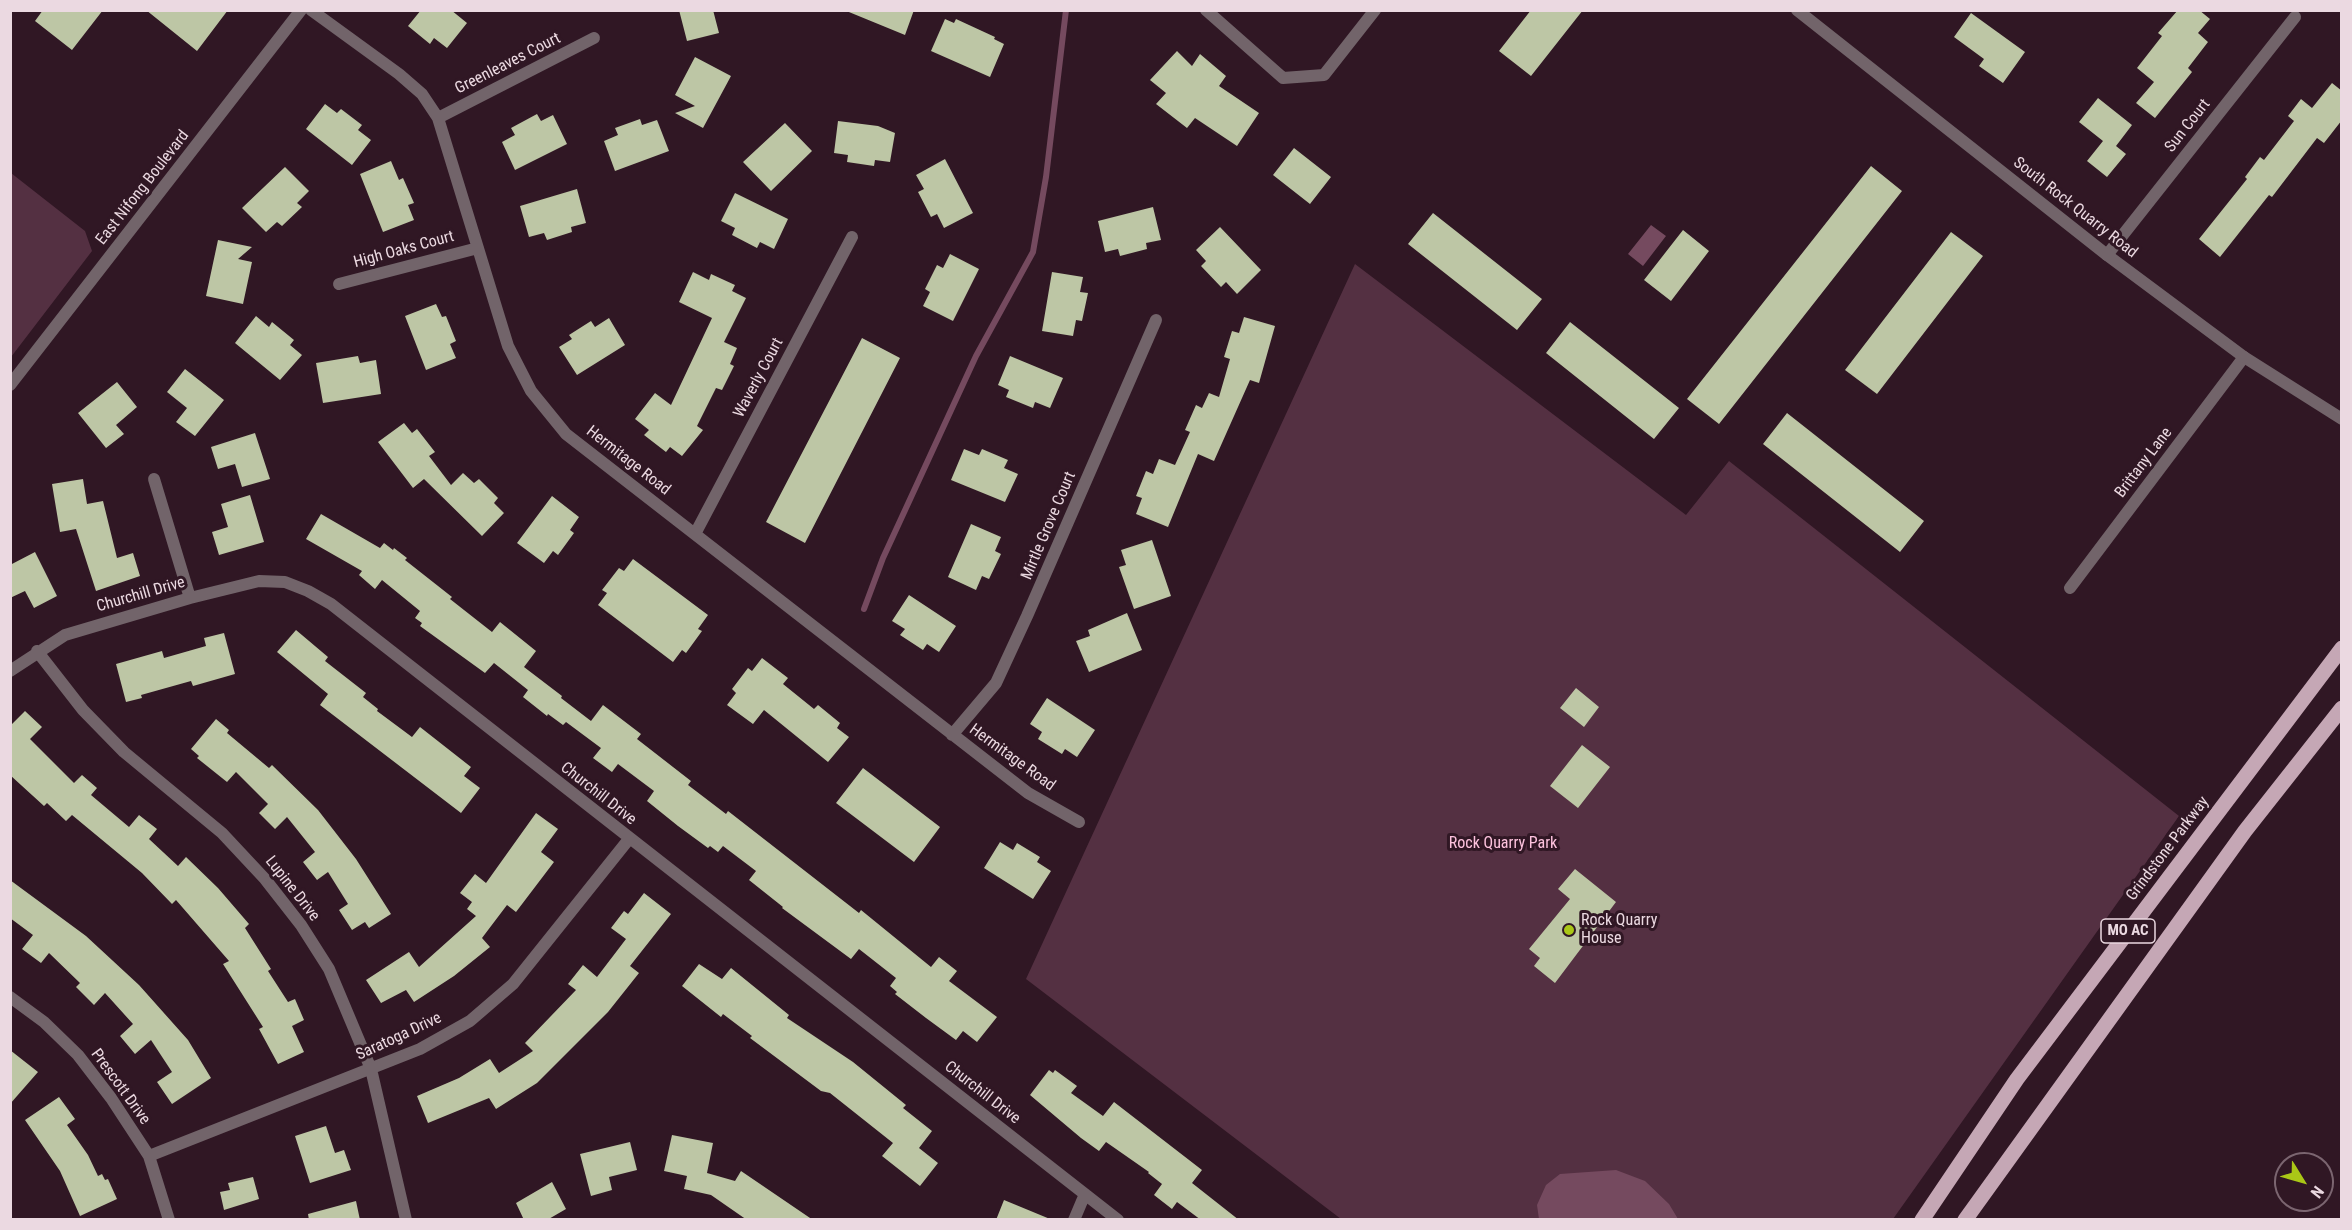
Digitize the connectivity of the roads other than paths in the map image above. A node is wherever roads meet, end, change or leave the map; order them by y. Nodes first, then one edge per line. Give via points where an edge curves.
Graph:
1 (301, 10) edge
2 (311, 10) edge
3 (1206, 10) edge
4 (1375, 10) edge
5 (1797, 10) edge
6 (2295, 17) dead end
7 (594, 38) dead end
8 (438, 118) junction
9 (852, 237) dead end
10 (478, 248) junction
11 (2107, 255) junction
12 (339, 284) dead end
13 (1156, 320) dead end
14 (2244, 357) junction
15 (10, 386) edge
16 (2342, 419) edge
17 (154, 479) dead end
18 (696, 534) junction
19 (2070, 588) dead end
20 (190, 598) junction
21 (2342, 648) edge
22 (37, 651) junction
23 (10, 671) edge
24 (2342, 708) edge
25 (952, 735) junction
26 (1079, 822) dead end
27 (629, 839) junction
28 (10, 997) edge
29 (371, 1069) junction
30 (149, 1156) junction
31 (1085, 1194) junction
32 (169, 1220) edge
33 (406, 1220) edge
34 (1074, 1220) edge
35 (1118, 1220) edge
36 (1922, 1220) edge
37 (1965, 1220) edge

1 - 15 street, East Nifong Boulevard
2 - 8 street, Hermitage Road via 399,74 422,94
3 - 4 street via 1282,78 1323,75
5 - 11 street, South Rock Quarry Road
6 - 11 street, Sun Court
7 - 8 street, Greenleaves Court
8 - 10 street, Hermitage Road
9 - 18 street, Waverly Court
10 - 12 street, High Oaks Court
10 - 18 street, Hermitage Road via 508,346 531,391 566,434
11 - 14 street, South Rock Quarry Road
13 - 25 street, Mirtle Grove Court via 996,683
14 - 16 street, South Rock Quarry Road
14 - 19 street, Brittany Lane
17 - 20 street
18 - 25 street, Hermitage Road
20 - 22 street, Churchill Drive via 65,635
20 - 27 street, Churchill Drive via 259,581 285,582 308,591
21 - 36 main road, Grindstone Parkway / MO AC via 2017,1079
22 - 23 street, Churchill Drive
22 - 29 street, Lupine Drive via 83,710 222,833 265,879 329,969
24 - 37 main road, MO AC via 2246,831
25 - 26 street, Hermitage Road via 1028,793
27 - 29 street, Saratoga Drive via 513,984 470,1021 420,1049
27 - 31 street, Churchill Drive
28 - 30 street, Prescott Drive via 44,1022 78,1055
29 - 30 street, Saratoga Drive
29 - 33 street, Lupine Drive
30 - 32 street, Prescott Drive
31 - 34 street
31 - 35 street, Churchill Drive

